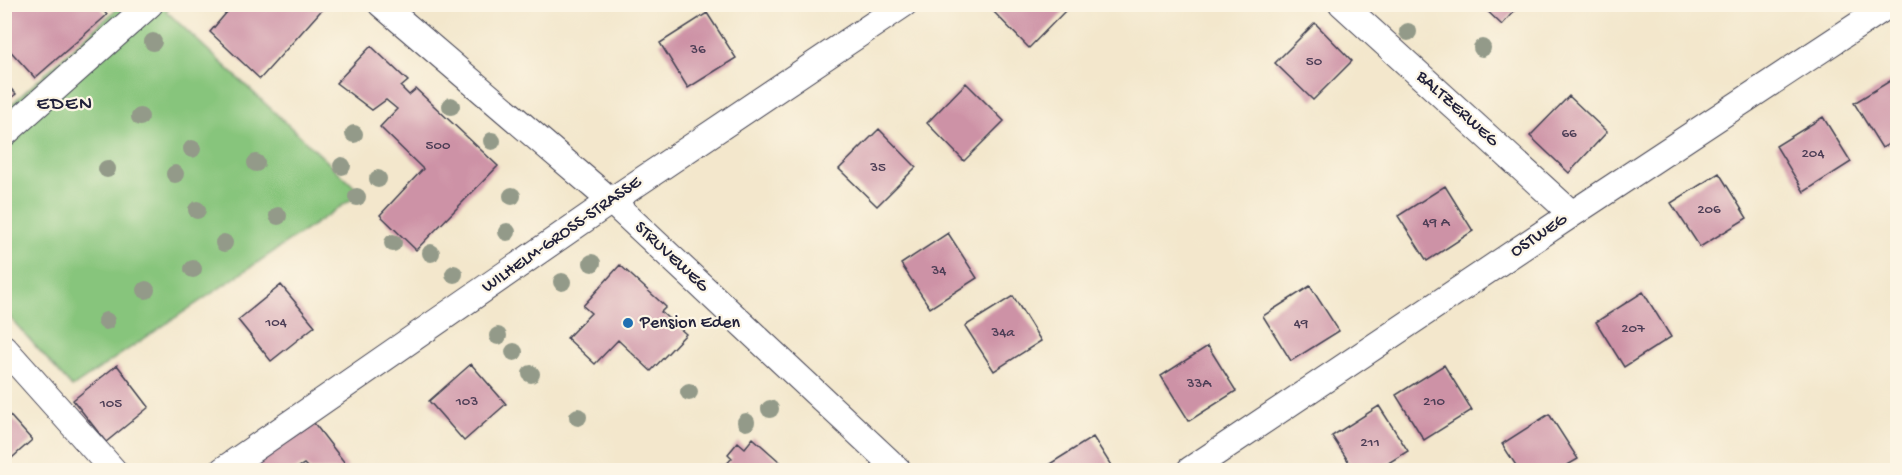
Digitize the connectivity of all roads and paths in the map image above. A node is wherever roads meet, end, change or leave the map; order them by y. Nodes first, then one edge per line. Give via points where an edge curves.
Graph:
1 (150, 4) edge
2 (381, 4) edge
3 (904, 4) edge
4 (1342, 4) edge
5 (1890, 4) edge
6 (4, 134) edge
7 (610, 201) junction
8 (1572, 214) junction
9 (4, 348) edge
10 (113, 471) edge
11 (223, 471) edge
12 (898, 471) edge
13 (1190, 471) edge

1 - 6 street
2 - 7 street, STRUVEWEG
3 - 7 street, WILHELM-GROSS-STRASSE
4 - 8 street, BALTZERWEG
5 - 8 street, OSTWEG
7 - 11 street, WILHELM-GROSS-STRASSE
7 - 12 street, STRUVEWEG
8 - 13 street, OSTWEG
9 - 10 street

